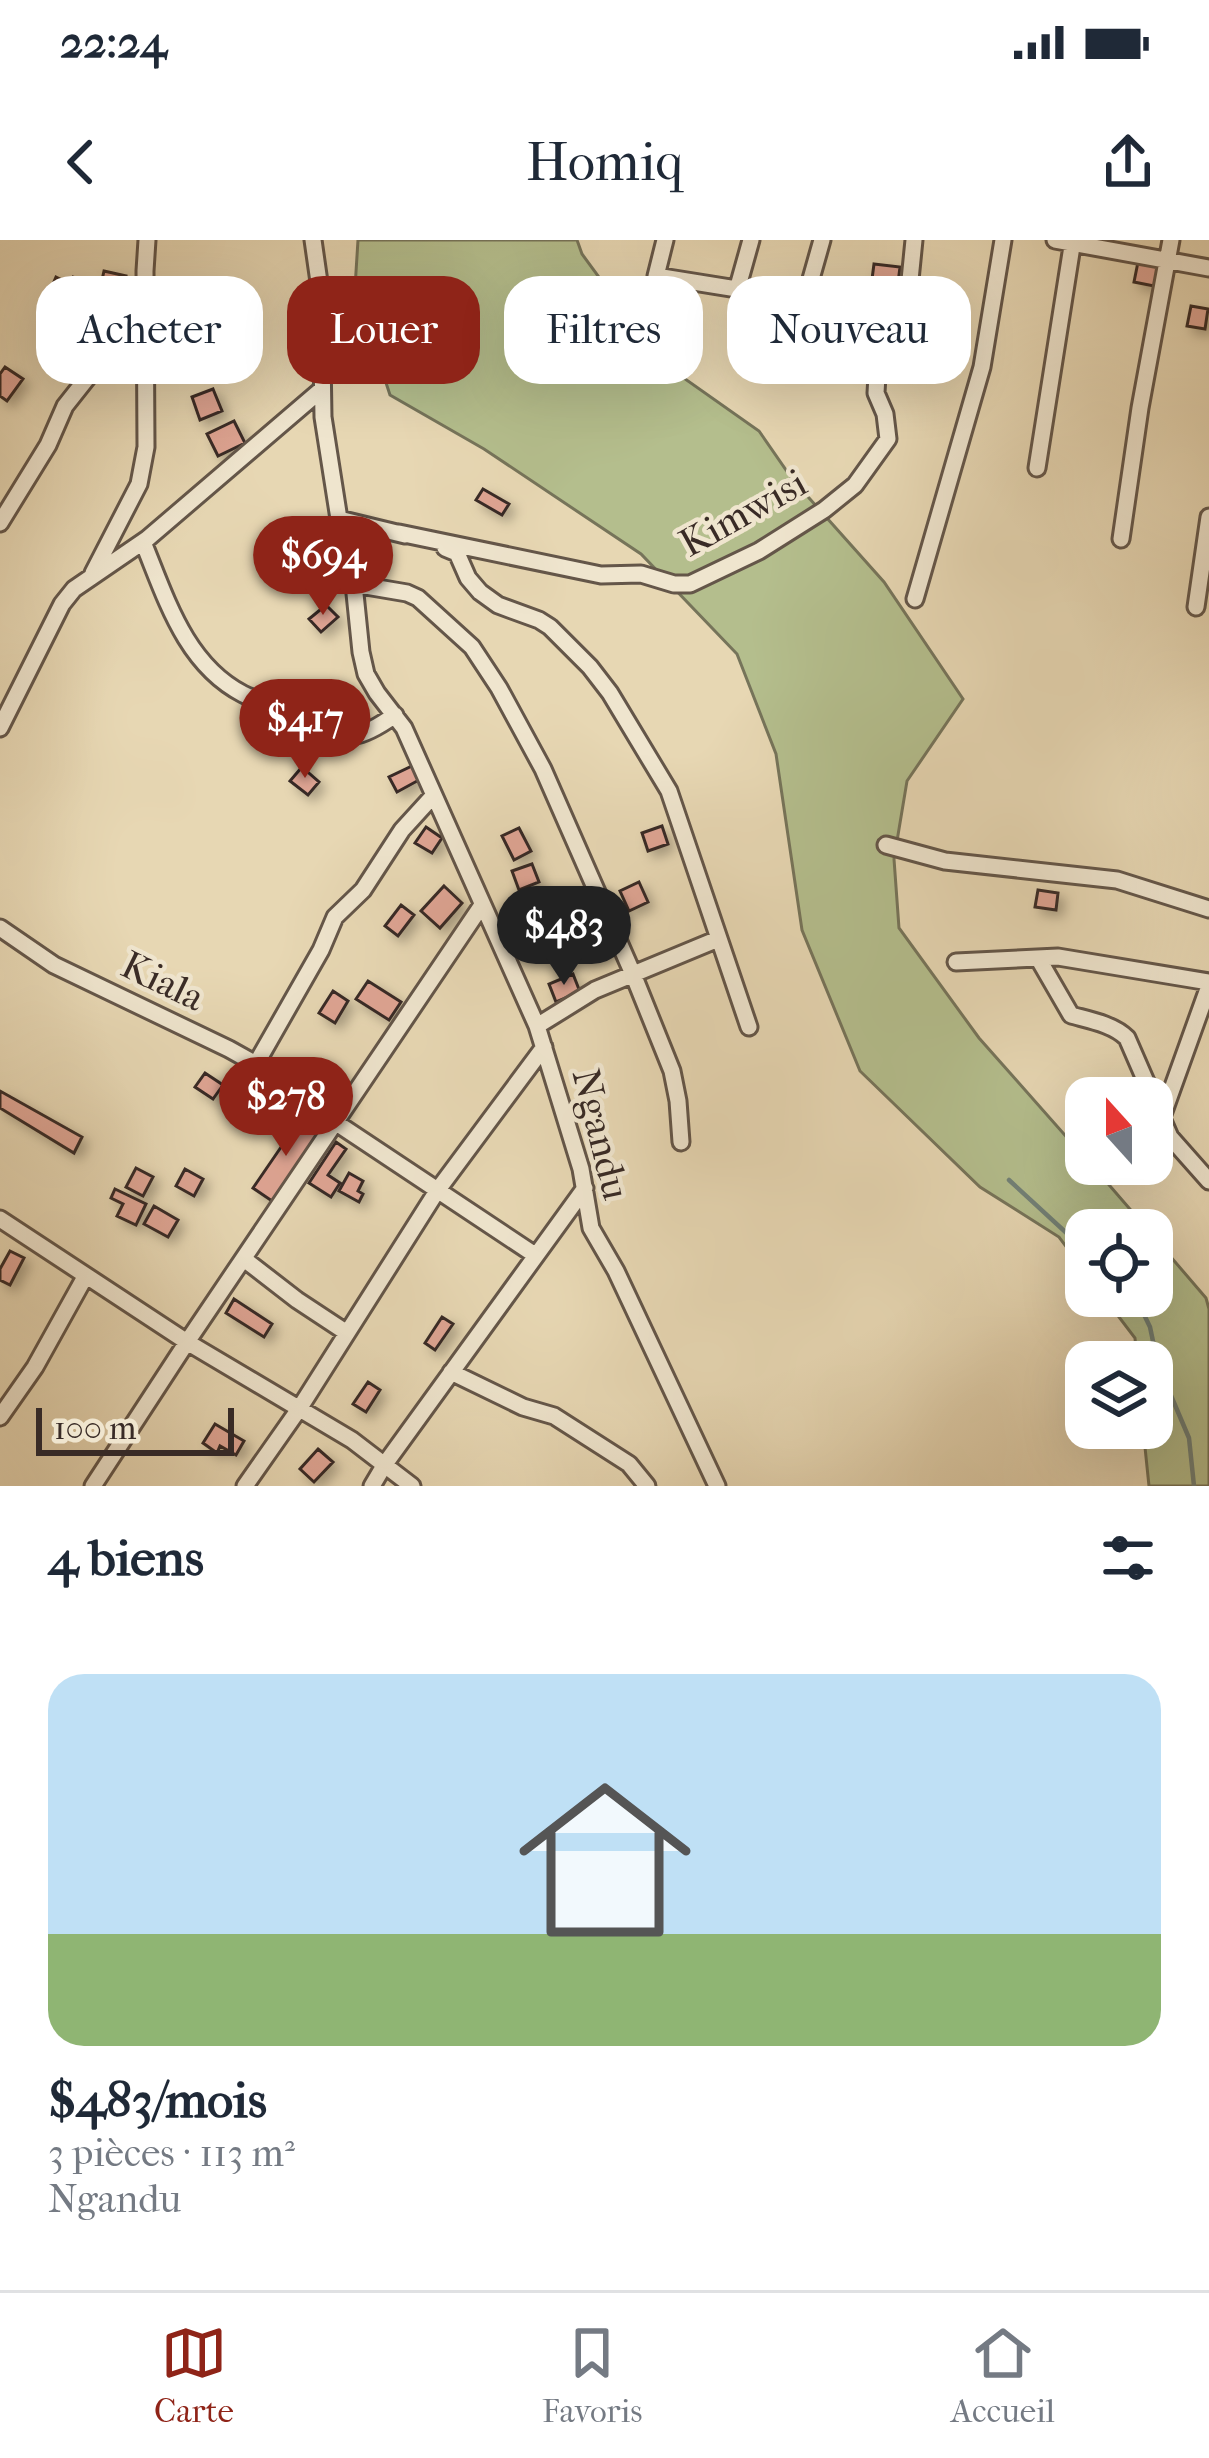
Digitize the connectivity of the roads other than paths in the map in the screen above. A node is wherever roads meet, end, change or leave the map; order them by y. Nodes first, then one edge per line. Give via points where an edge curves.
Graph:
1 (147, 240) edge
2 (314, 240) edge
3 (665, 240) edge
4 (751, 240) edge
5 (822, 240) edge
6 (914, 240) edge
7 (1003, 240) edge
8 (1171, 240) edge
9 (1067, 241) edge
10 (1168, 261) junction
11 (1209, 268) edge
12 (146, 276) edge
13 (741, 276) edge
14 (812, 276) edge
15 (910, 276) edge
16 (727, 288) edge
17 (82, 384) edge
18 (146, 384) edge
19 (876, 384) edge
20 (322, 390) junction
21 (1036, 468) dead end
22 (1209, 517) edge
23 (339, 519) junction
24 (0, 523) edge
25 (399, 533) junction
26 (1121, 539) dead end
27 (143, 542) junction
28 (91, 577) junction
29 (354, 584) junction
30 (915, 599) dead end
31 (1196, 607) dead end
32 (395, 715) junction
33 (0, 728) edge
34 (433, 796) junction
35 (886, 845) dead end
36 (482, 905) junction
37 (1209, 909) edge
38 (0, 928) edge
39 (718, 939) junction
40 (1037, 958) junction
41 (956, 962) dead end
42 (633, 974) junction
43 (1209, 984) edge
44 (537, 1026) junction
45 (749, 1027) dead end
46 (544, 1047) junction
47 (256, 1064) junction
48 (1144, 1077) edge
49 (1173, 1087) edge
50 (335, 1121) junction
51 (1173, 1140) edge
52 (681, 1142) dead end
53 (1209, 1181) edge
54 (586, 1188) junction
55 (436, 1191) junction
56 (0, 1220) edge
57 (535, 1255) junction
58 (244, 1259) junction
59 (85, 1276) junction
60 (347, 1333) junction
61 (187, 1342) junction
62 (451, 1372) junction
63 (298, 1408) junction
64 (0, 1417) edge
65 (385, 1465) junction
66 (93, 1486) edge
67 (245, 1486) edge
68 (372, 1486) edge
69 (412, 1486) edge
70 (647, 1486) edge
71 (717, 1486) edge

1 - 12 street
2 - 20 street, Ngandu
3 - 16 street via 656,276
4 - 13 street
5 - 14 street
6 - 15 street, Kimwisi
7 - 30 street via 982,368
8 - 10 street
9 - 10 street
9 - 21 street
10 - 11 street
10 - 26 street
17 - 24 street
18 - 28 street via 139,484
19 - 25 street, Kimwisi via 888,439 855,485 690,584 601,575
20 - 23 street, Ngandu
20 - 27 street
22 - 31 street
23 - 25 street
23 - 29 street, Ngandu
25 - 39 street via 458,553 480,592 539,620 590,667 669,791
27 - 28 street
27 - 32 street via 184,637 217,676 344,736 371,732
28 - 33 street via 62,604
29 - 32 street, Ngandu via 366,674
29 - 42 street via 418,598 472,647 543,769
32 - 34 street, Ngandu
34 - 36 street, Ngandu
34 - 47 street via 335,917
35 - 37 street via 945,861 1117,880
36 - 44 street, Ngandu
36 - 50 street
38 - 47 street, Kiala via 54,965
39 - 42 street
39 - 45 street
40 - 41 street
40 - 43 street
40 - 48 street via 1071,1015 1127,1038
42 - 44 street
42 - 52 street via 672,1071
43 - 49 street
44 - 46 street, Ngandu
46 - 54 street, Ngandu
46 - 55 street
47 - 50 street, Kiala
50 - 55 street, Kiala
50 - 58 street
51 - 53 street
54 - 57 street
54 - 71 street, Ngandu via 591,1228
55 - 57 street, Kiala
55 - 60 street
56 - 59 street
57 - 62 street
58 - 60 street
58 - 61 street
59 - 61 street
59 - 64 street
60 - 63 street
61 - 63 street
61 - 66 street
62 - 65 street
62 - 70 street via 554,1416
63 - 65 street
63 - 67 street
65 - 68 street
65 - 69 street

